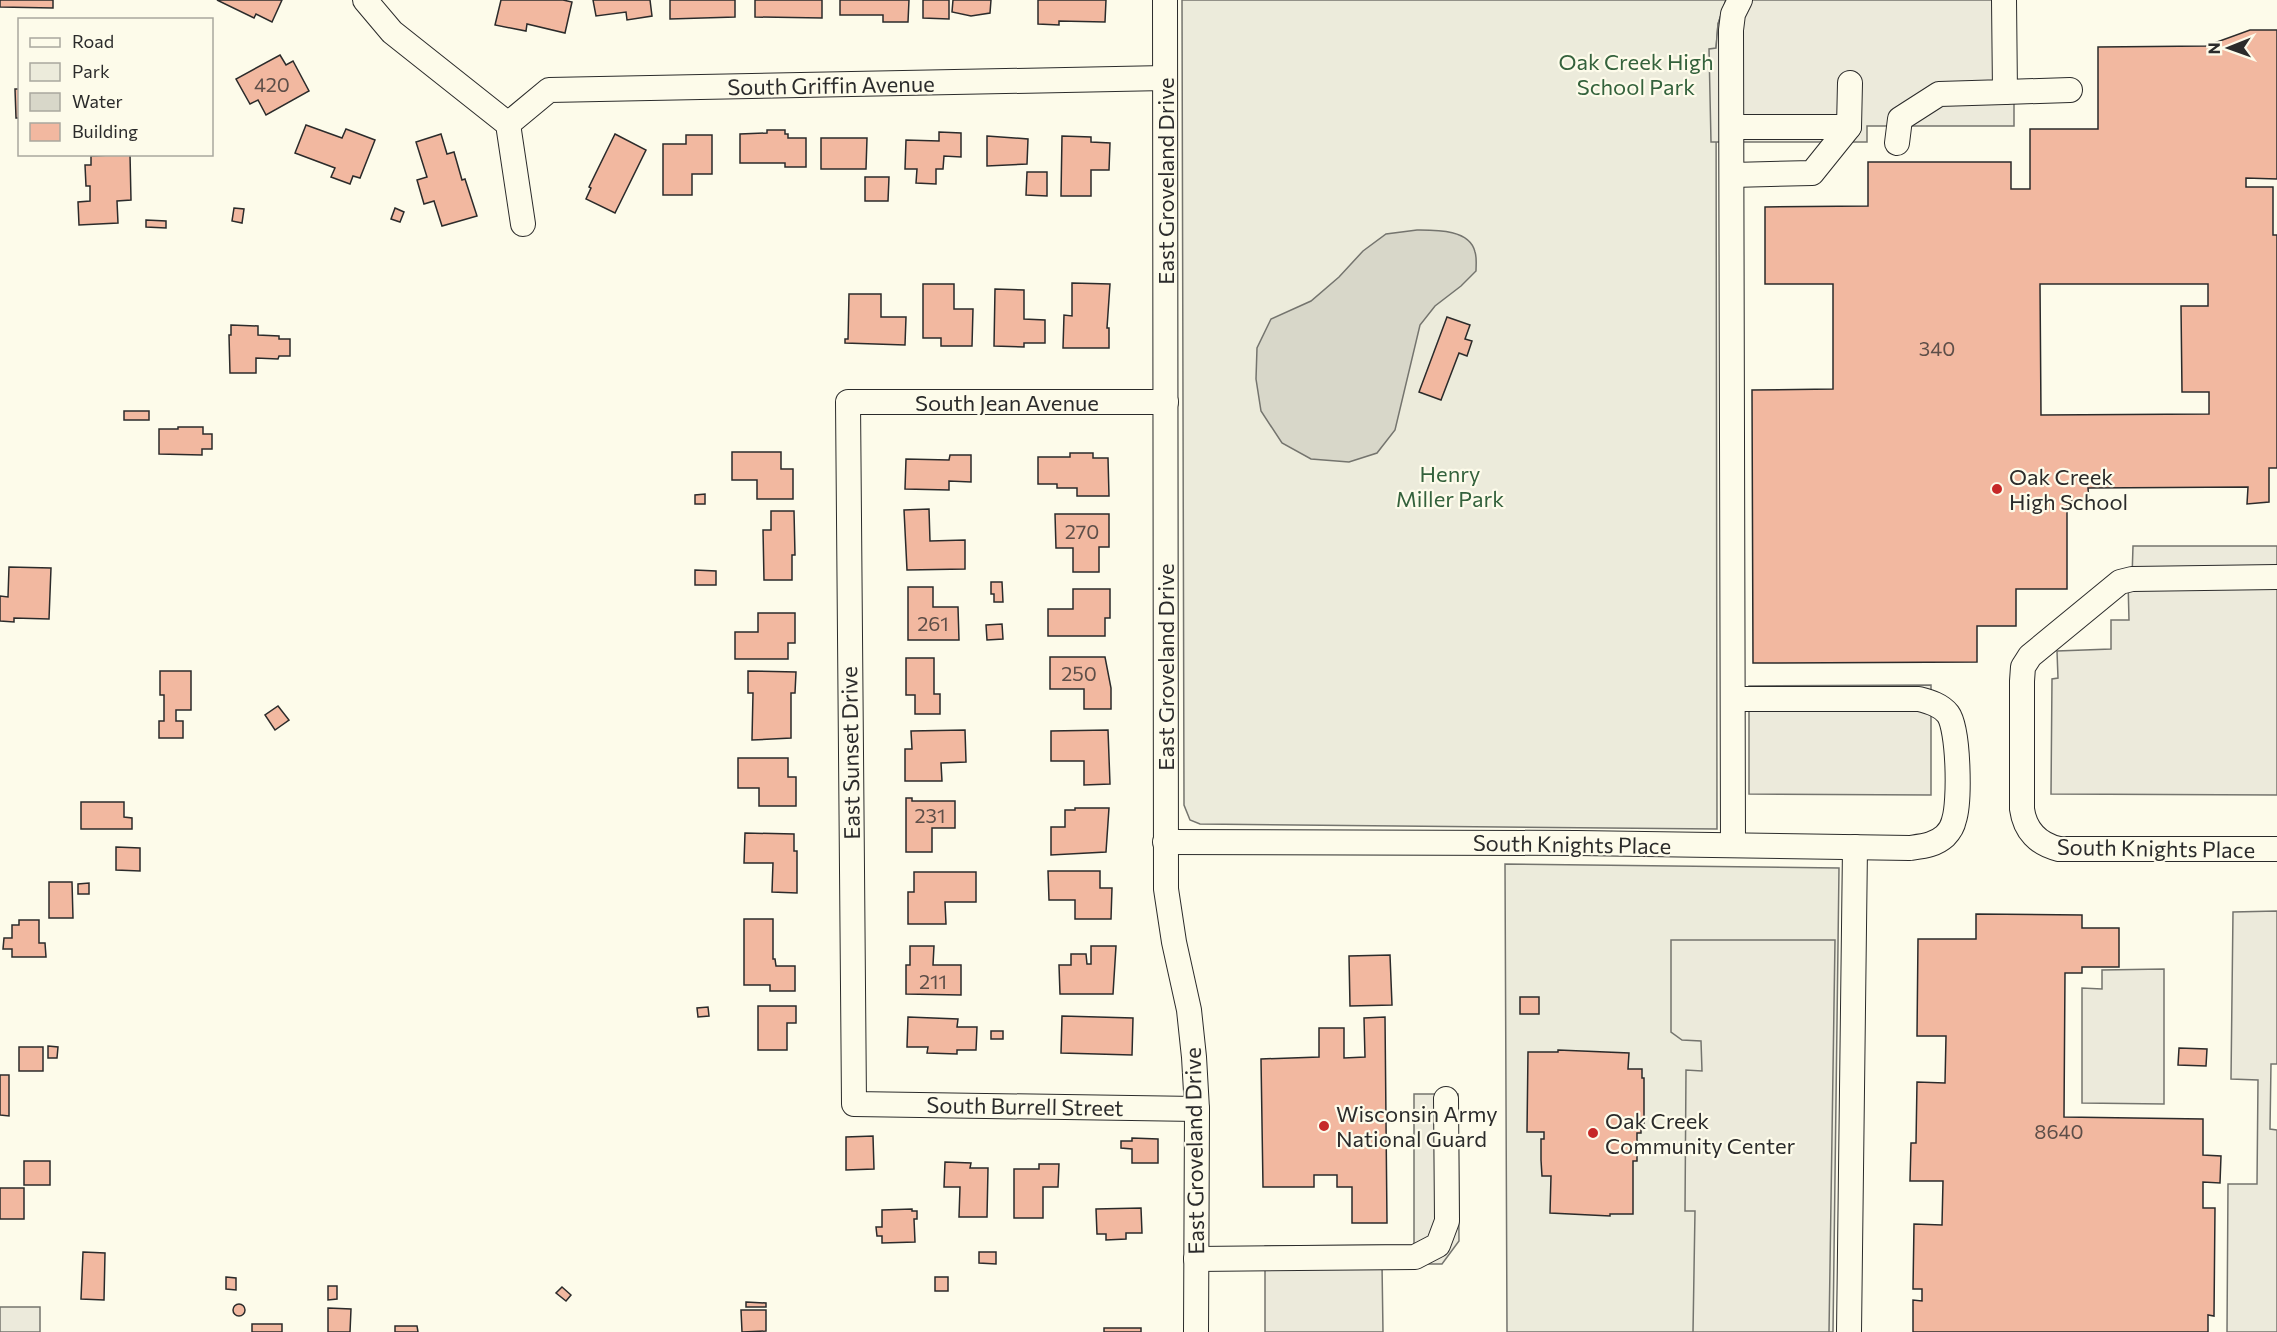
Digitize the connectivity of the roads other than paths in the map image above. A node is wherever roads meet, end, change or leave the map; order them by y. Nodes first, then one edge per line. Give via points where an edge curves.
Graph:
1 (365, 0) edge
2 (1165, 0) edge
3 (1740, 0) edge
4 (2004, 0) edge
5 (1165, 78) junction
6 (1850, 82) dead end
7 (2070, 90) dead end
8 (2005, 92) junction
9 (508, 124) junction
10 (1732, 127) junction
11 (1849, 127) junction
12 (1897, 143) dead end
13 (1732, 175) junction
14 (523, 224) dead end
15 (848, 402) joint
16 (1166, 402) junction
17 (2277, 577) edge
18 (1733, 699) junction
19 (1165, 842) junction
20 (1733, 845) junction
21 (1855, 847) junction
22 (2277, 849) edge
23 (1446, 1099) dead end
24 (854, 1104) joint
25 (1197, 1108) junction
26 (1196, 1259) junction
27 (1196, 1332) edge
28 (1849, 1332) edge

1 - 9 street via 392,32
2 - 5 street, East Groveland Drive
3 - 10 street via 1732,25
4 - 8 street
5 - 9 street, South Griffin Avenue via 549,90
5 - 16 street, East Groveland Drive
6 - 11 street
7 - 8 street
8 - 12 street via 1939,94 1900,119
9 - 14 street
10 - 11 street
10 - 13 street
11 - 13 street via 1812,173
13 - 18 street
15 - 16 street, South Jean Avenue
15 - 24 street, East Sunset Drive
16 - 19 street, East Groveland Drive
17 - 22 street, South Knights Place via 2120,582 2030,656 2023,667 2022,681 2022,809 2032,835 2045,846
18 - 20 street
18 - 21 street, South Knights Place via 1919,699 1936,704 1948,714 1956,741 1956,808 1946,835 1932,845 1911,848
19 - 20 street, South Knights Place
19 - 25 street, East Groveland Drive via 1168,910 1189,1010
20 - 21 street, South Knights Place
21 - 28 street
23 - 26 street via 1447,1221 1438,1245 1415,1257
24 - 25 street, South Burrell Street
25 - 26 street, East Groveland Drive
26 - 27 street, East Groveland Drive

